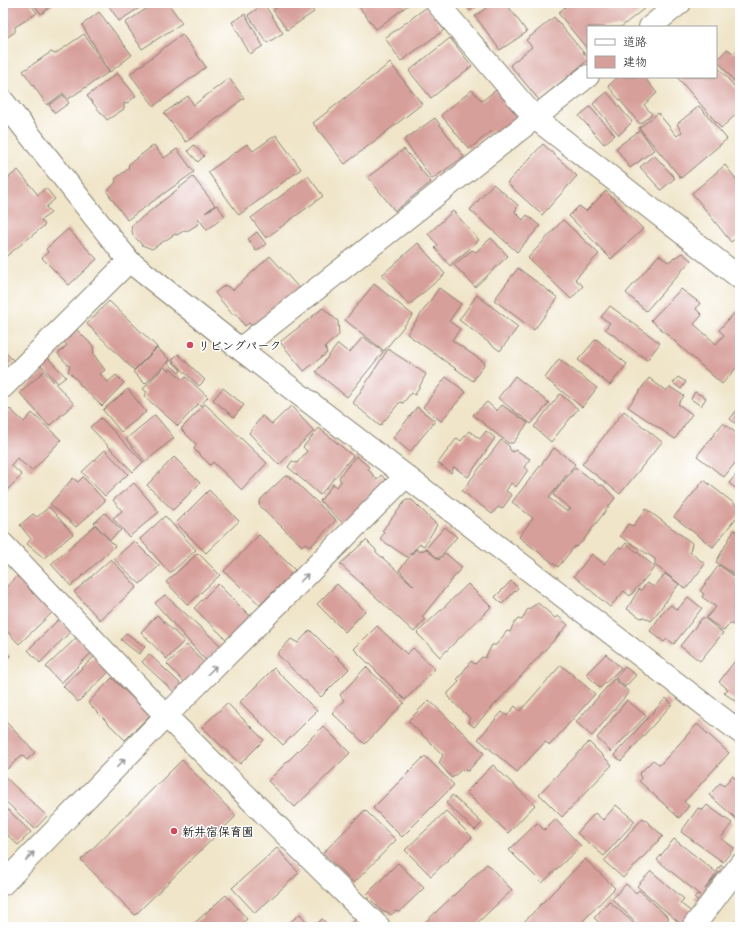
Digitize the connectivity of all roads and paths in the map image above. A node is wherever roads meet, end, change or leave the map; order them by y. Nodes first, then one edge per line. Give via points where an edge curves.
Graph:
1 (437, 3) edge
2 (680, 3) edge
3 (651, 26) edge
4 (587, 77) edge
5 (3, 101) edge
6 (535, 118) junction
7 (129, 260) junction
8 (740, 278) edge
9 (240, 350) junction
10 (3, 387) edge
11 (406, 476) junction
12 (3, 544) edge
13 (166, 716) junction
14 (740, 732) edge
15 (740, 865) edge
16 (3, 884) edge
17 (379, 927) edge
18 (693, 927) edge

1 - 6 street
2 - 3 street
4 - 6 street
5 - 7 street
6 - 8 street
6 - 9 street
7 - 9 street
7 - 10 street
9 - 11 street
13 -> 11 street
11 - 14 street
12 - 13 street
16 -> 13 street
13 - 17 street
15 - 18 street

